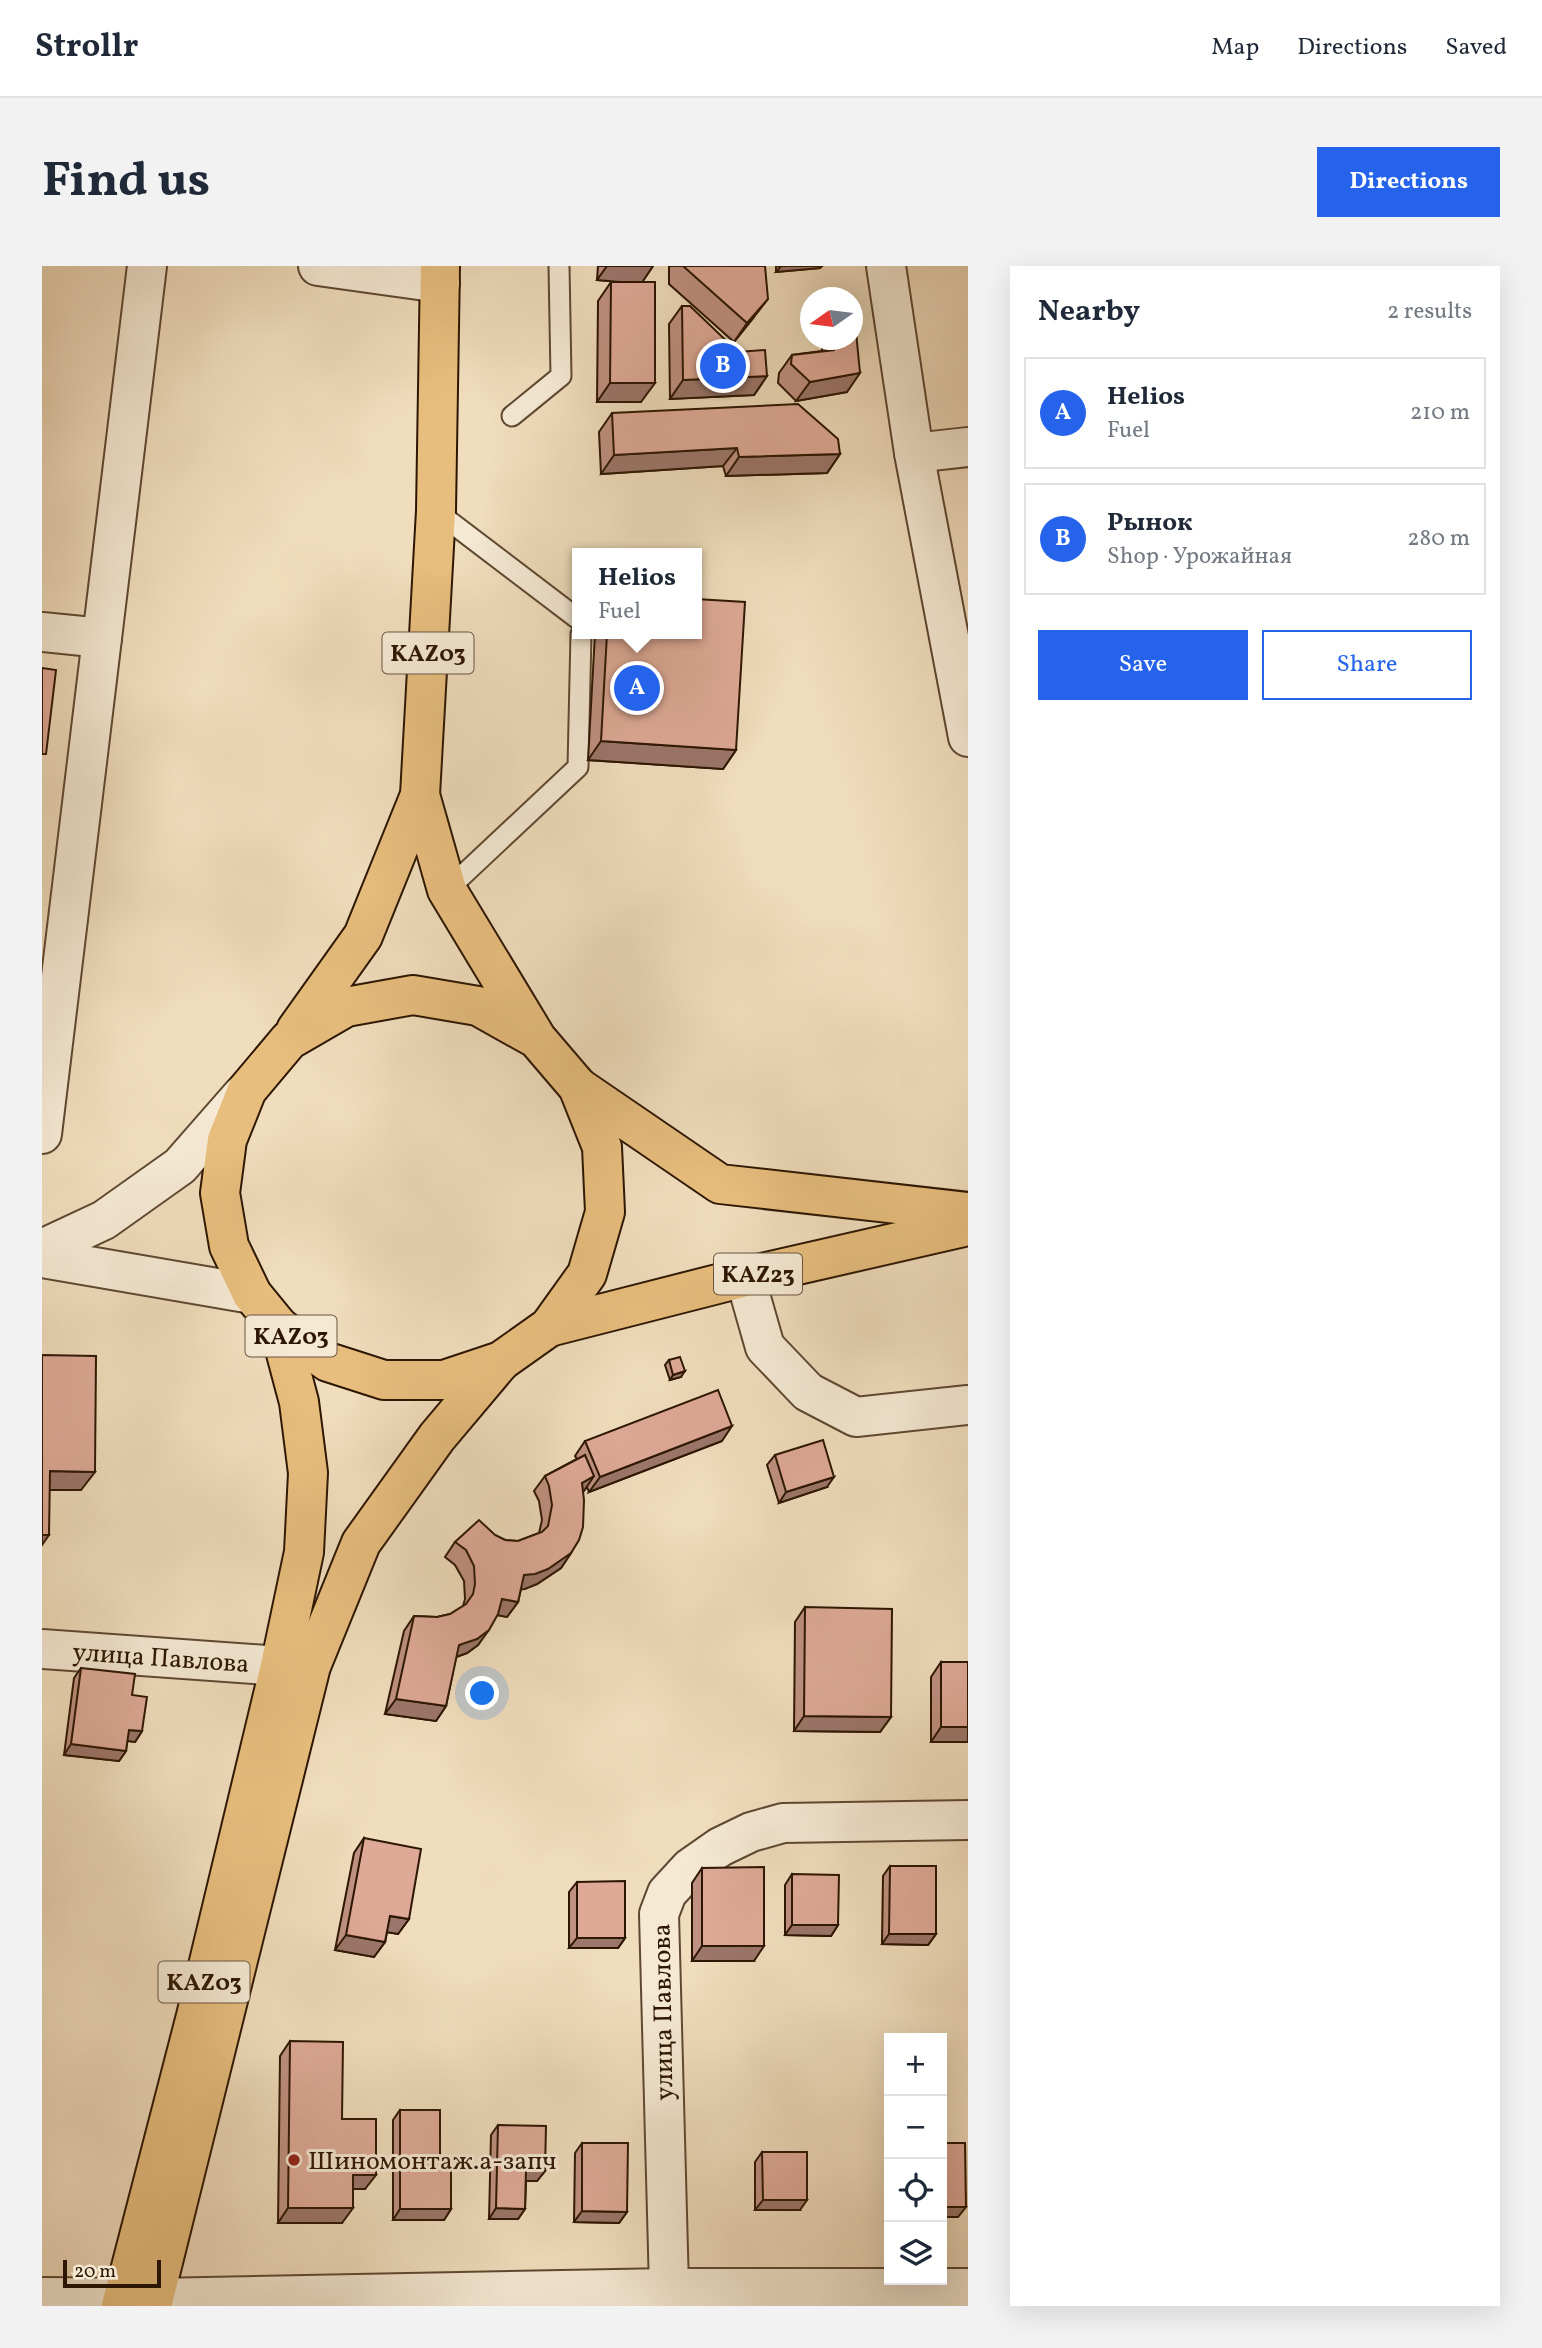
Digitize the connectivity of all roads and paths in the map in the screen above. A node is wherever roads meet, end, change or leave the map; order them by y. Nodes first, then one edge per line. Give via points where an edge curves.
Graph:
1 (147, 266) edge
2 (318, 266) edge
3 (559, 266) edge
4 (886, 266) edge
5 (440, 275) edge
6 (512, 416) dead end
7 (968, 447) edge
8 (914, 453) junction
9 (436, 512) junction
10 (572, 614) edge
11 (42, 632) edge
12 (102, 638) junction
13 (581, 639) edge
14 (968, 737) edge
15 (420, 795) junction
16 (447, 890) junction
17 (537, 1039) junction
18 (289, 1040) junction
19 (578, 1087) junction
20 (247, 1090) junction
21 (42, 1134) edge
22 (968, 1212) edge
23 (968, 1226) edge
24 (42, 1249) edge
25 (42, 1258) edge
26 (745, 1278) junction
27 (252, 1294) junction
28 (549, 1326) junction
29 (279, 1327) junction
30 (501, 1361) junction
31 (968, 1405) edge
32 (42, 1649) edge
33 (281, 1666) junction
34 (968, 1820) edge
35 (669, 2288) junction
36 (968, 2288) edge
37 (42, 2297) edge
38 (138, 2302) edge

1 - 12 street
2 - 5 street
3 - 6 lane via 561,376
4 - 8 street
5 - 9 main road, KАZ03
7 - 8 street
8 - 14 street
9 - 10 lane
9 - 15 main road, KАZ03
11 - 12 street
12 - 21 street
13 - 16 lane via 578,767
15 - 16 main road, KАZ03
15 - 18 main road, KАZ03 via 363,936
16 - 17 main road, KАZ03
17 - 18 main road, KАZ03 via 478,1006 413,995 346,1007
17 - 19 main road, KАZ03
18 - 20 main road, KАZ03
19 - 22 main road via 720,1184
19 - 28 main road, KАZ03 via 602,1147 605,1212 587,1274
20 - 24 street via 180,1166 104,1220
20 - 27 main road, KАZ03 via 226,1140 220,1193 229,1246
23 - 26 main road, KAZ23
25 - 27 street
26 - 28 main road, KAZ23
26 - 31 street via 765,1347 808,1392 856,1417
27 - 29 main road, KАZ03
28 - 30 main road, KАZ03
29 - 30 main road, KАZ03 via 328,1362 384,1380 444,1380
29 - 33 main road, KАZ03 via 299,1402 308,1473 304,1552
30 - 38 main road, KАZ03 via 437,1437 361,1543 311,1666
32 - 33 street, улица Павлова
33 - 38 main road, KАZ03 via 196,2016
34 - 35 street, улица Павлова via 783,1823 720,1847 690,1868 667,1893 659,1914
35 - 36 street
35 - 38 street
37 - 38 street

